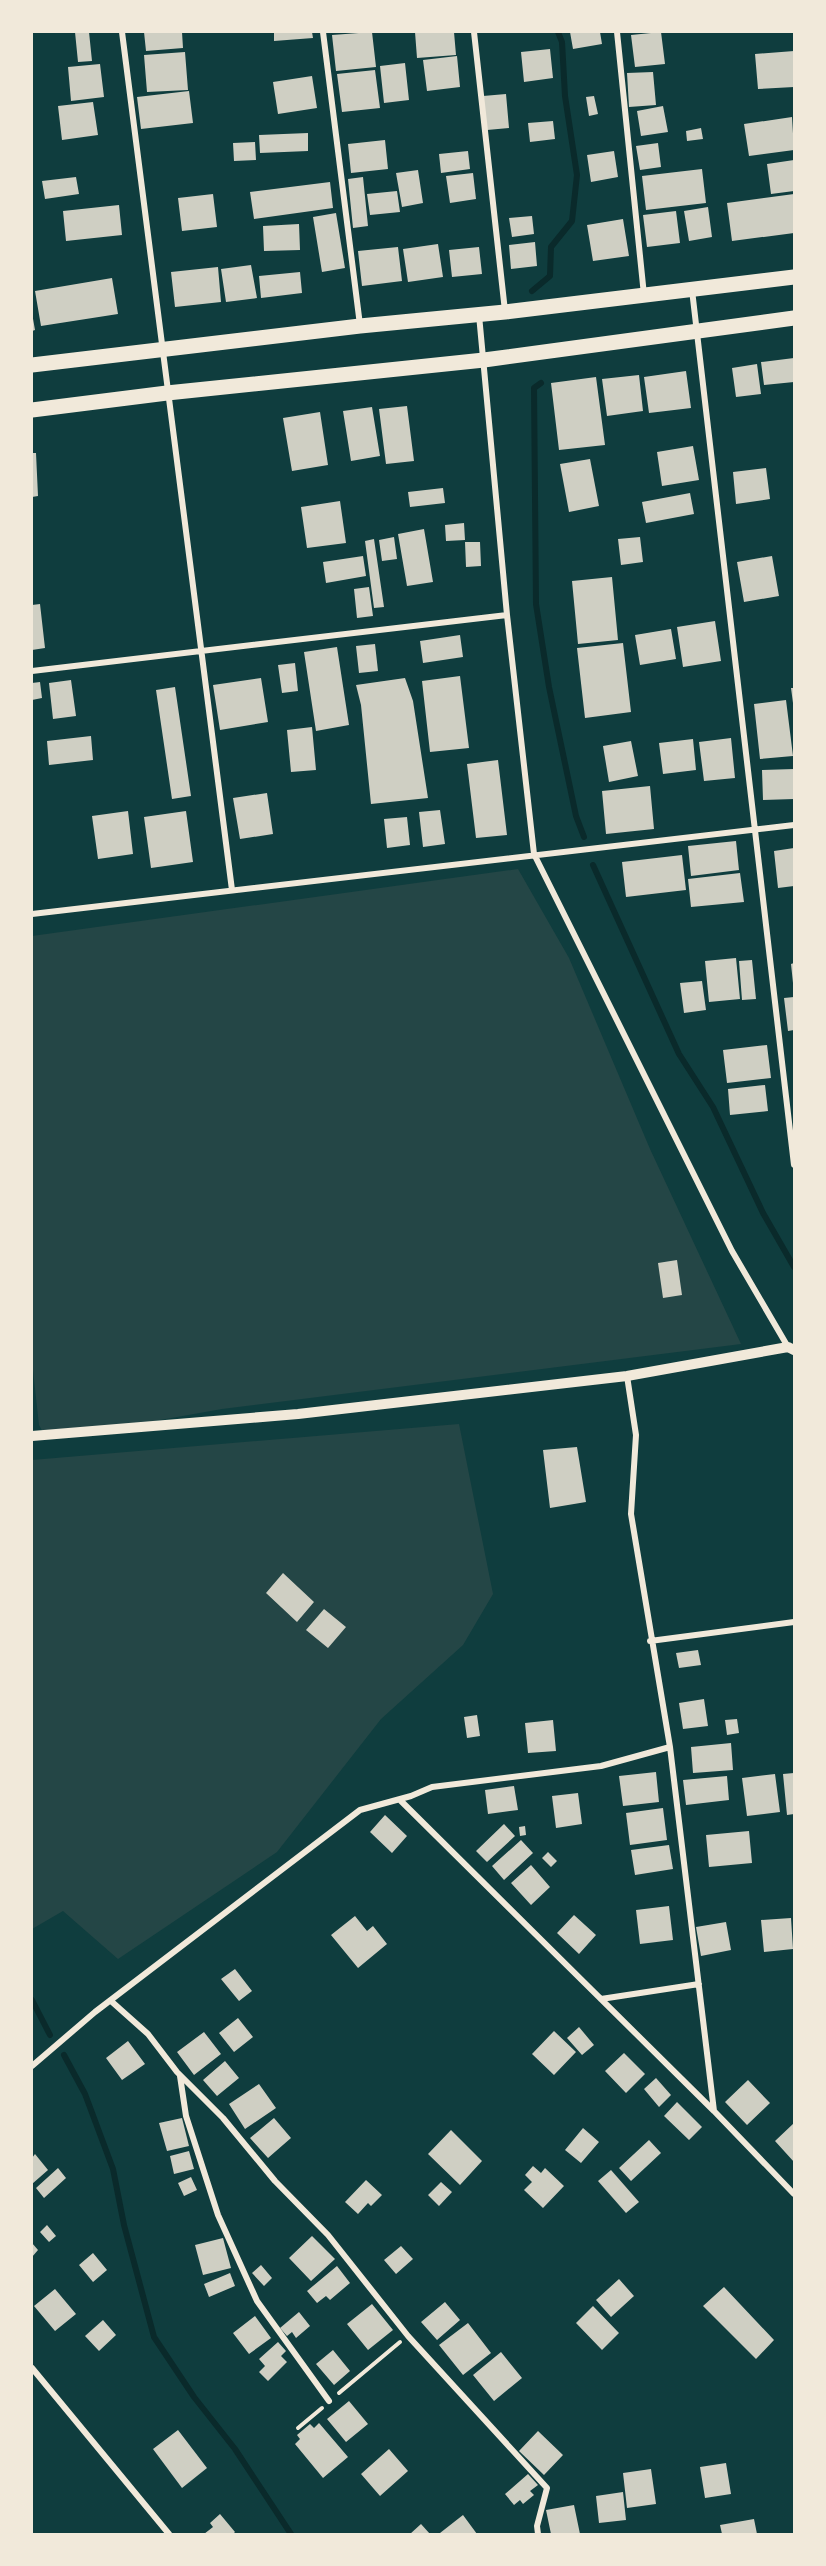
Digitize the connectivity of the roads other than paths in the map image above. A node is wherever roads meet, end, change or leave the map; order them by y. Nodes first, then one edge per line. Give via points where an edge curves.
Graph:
1 (122, 32) edge
2 (322, 32) edge
3 (474, 32) edge
4 (617, 32) edge
5 (795, 277) edge
6 (692, 289) junction
7 (644, 296) junction
8 (511, 311) junction
9 (479, 315) junction
10 (795, 318) edge
11 (360, 326) junction
12 (697, 330) junction
13 (162, 350) junction
14 (484, 360) junction
15 (32, 365) edge
16 (167, 393) junction
17 (32, 410) edge
18 (507, 615) junction
19 (200, 651) junction
20 (32, 671) edge
21 (795, 825) edge
22 (756, 829) junction
23 (534, 854) junction
24 (232, 890) junction
25 (32, 914) edge
26 (795, 1165) edge
27 (791, 1349) edge
28 (627, 1376) junction
29 (32, 1436) edge
30 (795, 1622) edge
31 (650, 1641) junction
32 (670, 1747) junction
33 (400, 1800) junction
34 (699, 1984) junction
35 (601, 1999) junction
36 (111, 2001) junction
37 (32, 2067) edge
38 (180, 2076) junction
39 (714, 2111) junction
40 (795, 2194) edge
41 (32, 2368) edge
42 (329, 2401) road end
43 (169, 2535) edge
44 (538, 2535) edge

1 - 13 street
2 - 11 street
3 - 8 street
4 - 7 street
5 - 6 main road
6 - 7 main road
6 - 12 street
7 - 8 main road
8 - 9 main road
9 - 11 main road
9 - 14 street
10 - 12 main road
11 - 13 main road
12 - 14 main road
12 - 22 street
13 - 15 main road
13 - 16 street
14 - 16 main road
14 - 18 street
16 - 17 main road
16 - 19 street
18 - 19 street
18 - 23 street
19 - 20 street
19 - 24 street
21 - 22 street
22 - 23 street
22 - 26 street
23 - 24 street
23 - 27 street via 732,1251
24 - 25 street
27 - 28 street
28 - 29 street via 298,1414
28 - 31 street via 636,1435 631,1514
30 - 31 street
31 - 32 street
32 - 33 street via 601,1766 432,1787
32 - 34 street
33 - 35 street
33 - 36 street via 360,1810
34 - 35 street
34 - 39 street
35 - 39 street
36 - 37 street
36 - 38 street via 148,2034
38 - 42 street via 186,2116 218,2215 257,2301
38 - 44 street via 328,2235 408,2336 547,2488
39 - 40 street
41 - 43 street

